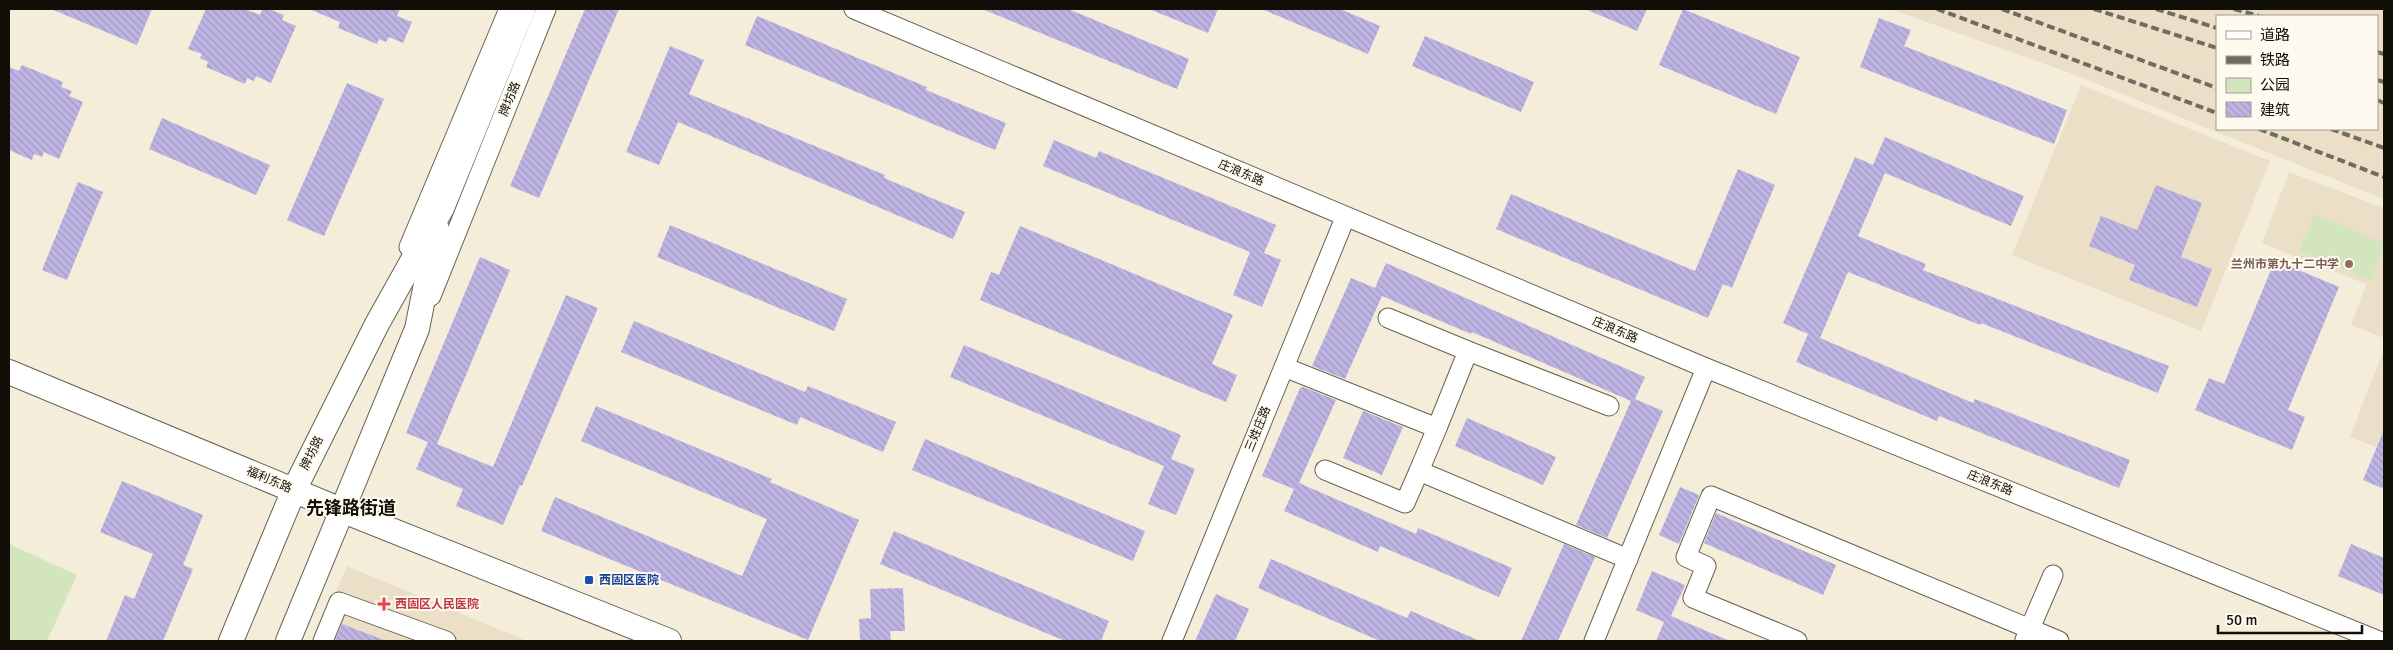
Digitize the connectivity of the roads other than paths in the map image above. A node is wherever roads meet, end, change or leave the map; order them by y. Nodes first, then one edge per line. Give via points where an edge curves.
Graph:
1 (509, 9) edge
2 (523, 9) edge
3 (546, 9) edge
4 (854, 9) edge
5 (442, 208) junction
6 (1345, 218) junction
7 (1388, 318) dead end
8 (377, 324) junction
9 (418, 329) junction
10 (1468, 351) junction
11 (1284, 367) junction
12 (1706, 368) junction
13 (9, 372) edge
14 (1609, 406) dead end
15 (1437, 428) junction
16 (1325, 470) dead end
17 (1419, 471) junction
18 (294, 490) junction
19 (341, 510) junction
20 (1628, 558) junction
21 (2053, 575) dead end
22 (2027, 635) edge
23 (231, 641) edge
24 (288, 641) edge
25 (324, 641) edge
26 (446, 641) edge
27 (669, 641) edge
28 (1172, 641) edge
29 (1594, 641) edge
30 (1797, 641) edge
31 (2059, 641) edge
32 (2379, 641) edge

1 - 8 street, 牌坊路
2 - 5 main road, 牌坊路
3 - 9 street, 牌坊路
4 - 6 street, 庄浪东路
5 - 8 main road, 牌坊路
5 - 9 main road, 牌坊路
6 - 11 street, 三姓庄路
6 - 12 street, 庄浪东路
7 - 10 street
8 - 18 main road, 牌坊路
9 - 19 main road, 牌坊路
10 - 14 street
10 - 15 street
11 - 15 street
11 - 28 street, 三姓庄路
12 - 20 street
12 - 32 street, 庄浪东路
13 - 18 main road, 福利东路
15 - 17 street
16 - 17 street via 1405,503
17 - 20 street
18 - 19 main road, 福利东路
18 - 23 main road, 牌坊路
19 - 24 main road, 牌坊路
19 - 27 main road, 福利东路
20 - 29 street
21 - 22 street
22 - 30 street via 1711,496 1686,557 1706,566 1693,598
22 - 31 street
25 - 26 street via 339,602

